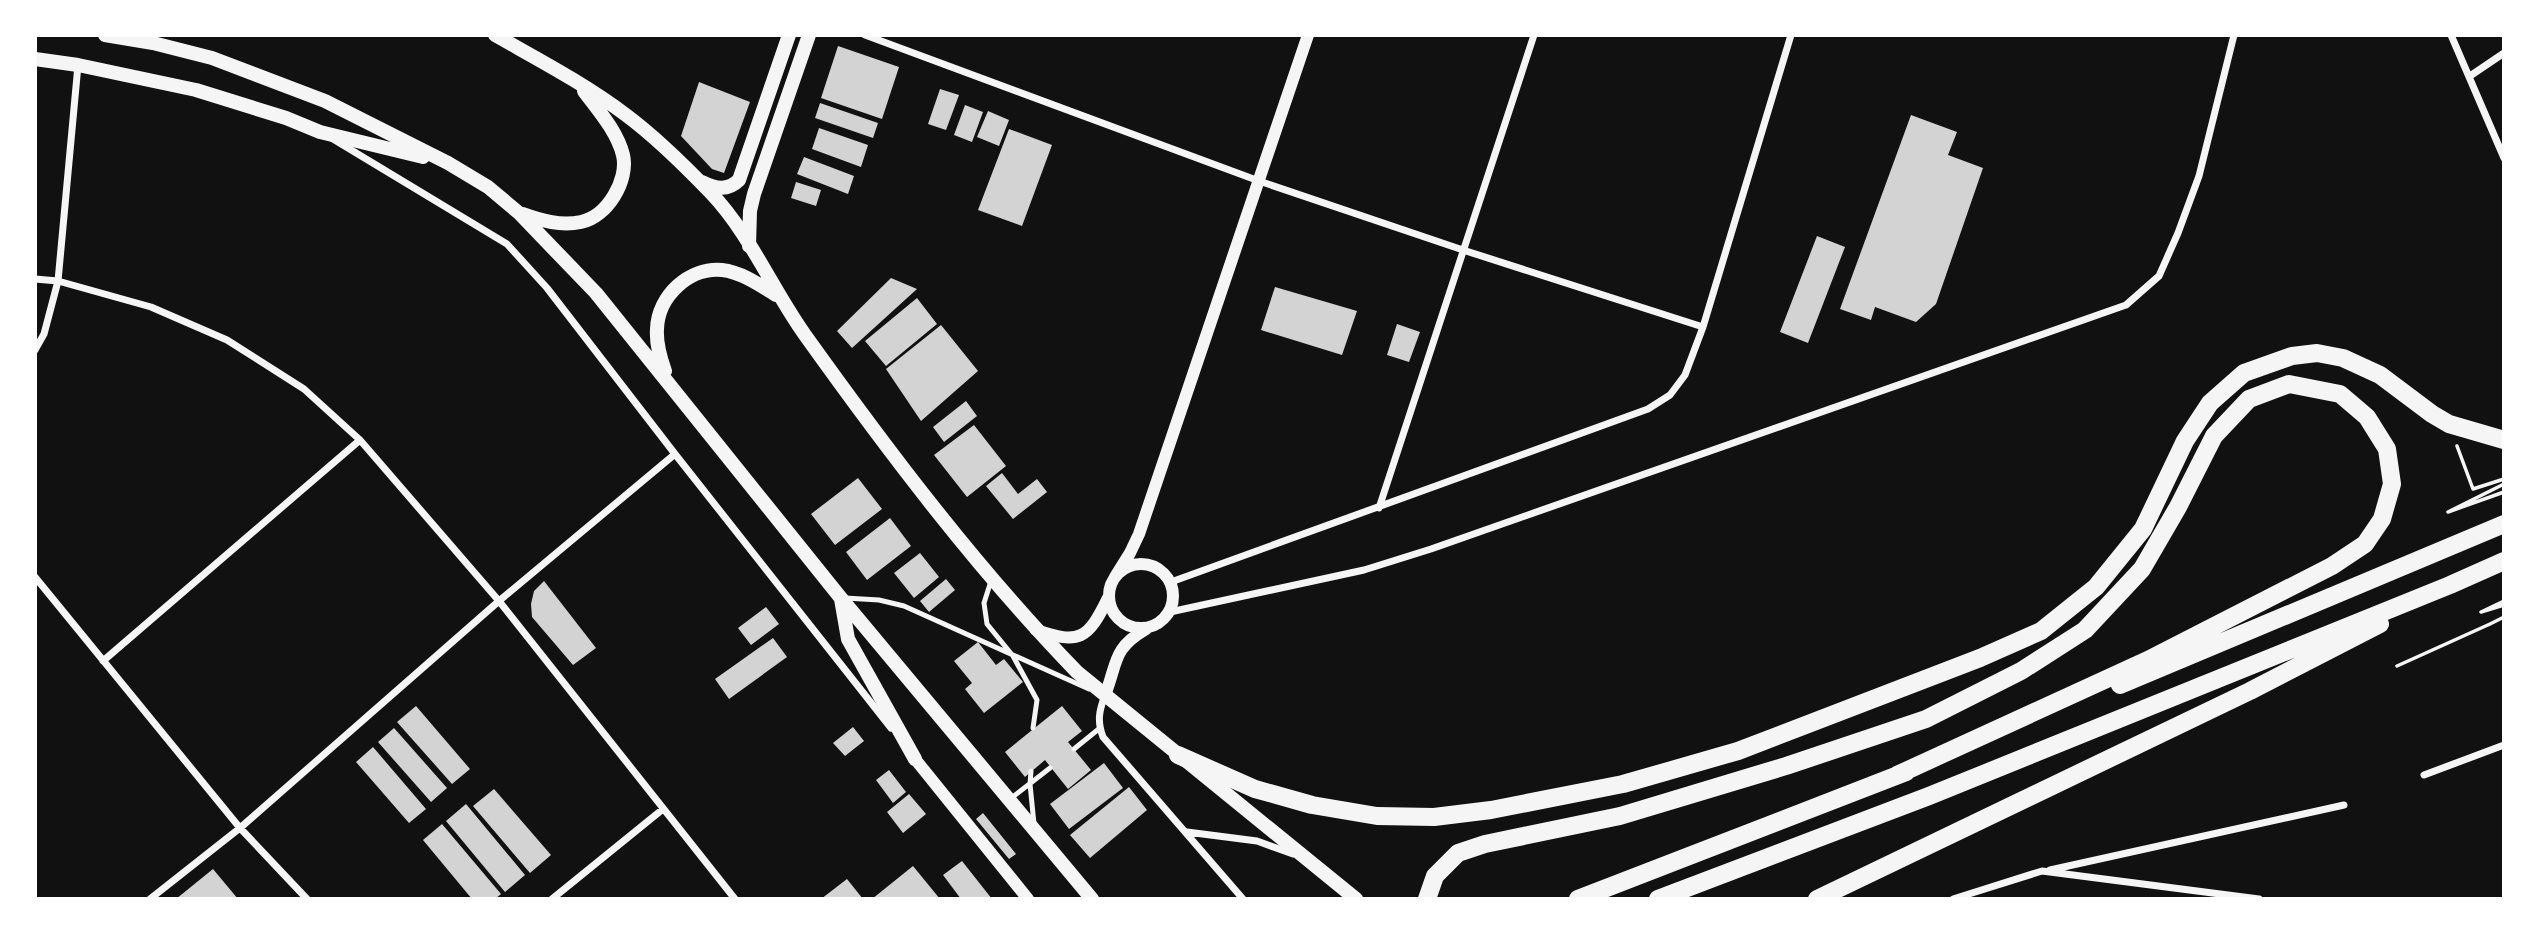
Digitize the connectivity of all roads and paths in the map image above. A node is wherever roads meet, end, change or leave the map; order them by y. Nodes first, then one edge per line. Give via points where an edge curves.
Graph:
1 (105, 35) edge
2 (495, 35) edge
3 (789, 35) edge
4 (809, 35) edge
5 (865, 35) edge
6 (1308, 35) edge
7 (1534, 35) edge
8 (1791, 35) edge
9 (2234, 35) edge
10 (2451, 35) edge
11 (2504, 53) edge
12 (35, 59) edge
13 (78, 65) junction
14 (2470, 76) junction
15 (578, 82) junction
16 (320, 132) junction
17 (2504, 158) edge
18 (448, 163) junction
19 (695, 177) junction
20 (1259, 181) junction
21 (519, 213) junction
22 (749, 247) junction
23 (1463, 250) junction
24 (35, 279) edge
25 (58, 281) junction
26 (780, 298) junction
27 (1703, 327) junction
28 (35, 350) edge
29 (669, 382) junction
30 (2449, 424) junction
31 (360, 440) junction
32 (2504, 440) edge
33 (675, 454) junction
34 (2504, 482) edge
35 (2504, 492) edge
36 (1379, 508) junction
37 (2504, 524) edge
38 (1139, 534) junction
39 (2504, 561) edge
40 (1156, 567) junction
41 (35, 577) edge
42 (1115, 577) junction
43 (992, 578) junction
44 (1171, 582) junction
45 (2449, 585) junction
46 (841, 597) junction
47 (1108, 598) junction
48 (499, 601) junction
49 (2504, 603) edge
50 (1170, 612) junction
51 (2504, 617) edge
52 (1146, 629) junction
53 (1036, 630) junction
54 (1013, 656) junction
55 (103, 662) junction
56 (2397, 666) dead end
57 (1105, 695) junction
58 (1033, 728) dead end
59 (1100, 728) junction
60 (2504, 745) edge
61 (1074, 749) dead end
62 (1178, 755) junction
63 (915, 759) junction
64 (1050, 768) dead end
65 (1031, 771) dead end
66 (1898, 775) junction
67 (2424, 775) dead end
68 (1030, 784) junction
69 (1010, 799) junction
70 (2344, 805) dead end
71 (663, 809) junction
72 (240, 828) junction
73 (1035, 830) junction
74 (1186, 832) junction
75 (1303, 857) junction
76 (2042, 872) junction
77 (150, 899) edge
78 (307, 899) edge
79 (552, 899) edge
80 (735, 899) edge
81 (1028, 899) edge
82 (1092, 899) edge
83 (1243, 899) edge
84 (1356, 899) edge
85 (1427, 899) edge
86 (1578, 899) edge
87 (1658, 899) edge
88 (1817, 899) edge
89 (1953, 899) edge
90 (2259, 899) edge

1 - 18 main road via 176,49 250,72 325,101
2 - 15 main road
3 - 19 main road via 739,180 732,187 711,186
4 - 22 main road via 750,211
5 - 20 street
6 - 20 street
7 - 23 street
8 - 27 street
9 - 50 street via 2199,176 2178,233 2159,276 2126,305 1431,549 1364,570
10 - 14 street
11 - 14 street
12 - 13 main road
13 - 16 main road via 196,90
13 - 25 street
14 - 17 street
15 - 19 main road via 642,128
15 - 21 main road via 609,125 623,156 621,184 607,206 583,222 550,223
16 - 18 main road
16 - 33 street via 508,244
18 - 21 main road
19 - 22 main road
20 - 23 street
20 - 38 street
21 - 29 main road via 596,293
22 - 26 main road
23 - 27 street
23 - 36 street
24 - 25 street
25 - 28 street
25 - 31 street via 150,307 227,340 304,389
26 - 29 main road via 754,281 722,270 680,282 664,303 657,326 658,351
26 - 43 main road via 863,414
27 - 36 street via 1685,375 1670,395 1648,409
29 - 46 main road
30 - 32 highway
30 - 34 path via 2473,489
30 - 62 highway via 2380,376 2343,358 2317,353 2292,356 2244,373 2210,403 2185,441 2143,529 2095,587 2042,631 1738,751 1623,784 1491,810 1377,817 1255,789
31 - 48 street
31 - 55 street
33 - 48 street
33 - 63 street
34 - 35 path via 2448,512
36 - 44 street
37 - 66 highway via 2226,643
38 - 40 street
38 - 42 street
39 - 45 highway
40 - 42 street via 1133,565
40 - 44 street
41 - 55 street
42 - 47 street
43 - 53 main road
43 - 54 lane via 984,603 987,624
44 - 50 street
45 - 87 highway via 1929,796
45 - 88 highway via 2250,691
46 - 54 lane via 904,606
46 - 63 main road via 848,639
46 - 69 main road
47 - 52 street via 1117,619
47 - 53 street via 1091,628 1076,638
48 - 71 street
48 - 72 street
49 - 49 path via 2481,612
50 - 52 street
51 - 56 path
52 - 57 street via 1128,639 1116,656
53 - 57 main road
54 - 57 lane
54 - 58 lane via 1037,700
55 - 72 street
57 - 59 street via 1098,712
57 - 62 main road
59 - 61 lane
59 - 74 street
60 - 67 street
62 - 75 main road
63 - 81 street
64 - 68 lane
65 - 68 lane
66 - 85 highway via 2148,660 2332,566 2365,544 2382,519 2392,484 2387,449 2367,417 2340,394 2288,384 2249,398 2214,436 2141,569 2085,630 2021,671 1926,719 1786,766 1620,816 1458,853 1435,876
66 - 86 highway
68 - 69 lane
68 - 73 lane
69 - 73 main road
70 - 76 street
71 - 79 street
71 - 80 street
72 - 77 street
72 - 78 street
73 - 82 main road
74 - 75 street via 1257,841
74 - 83 street
75 - 84 main road
76 - 89 street
76 - 90 street

